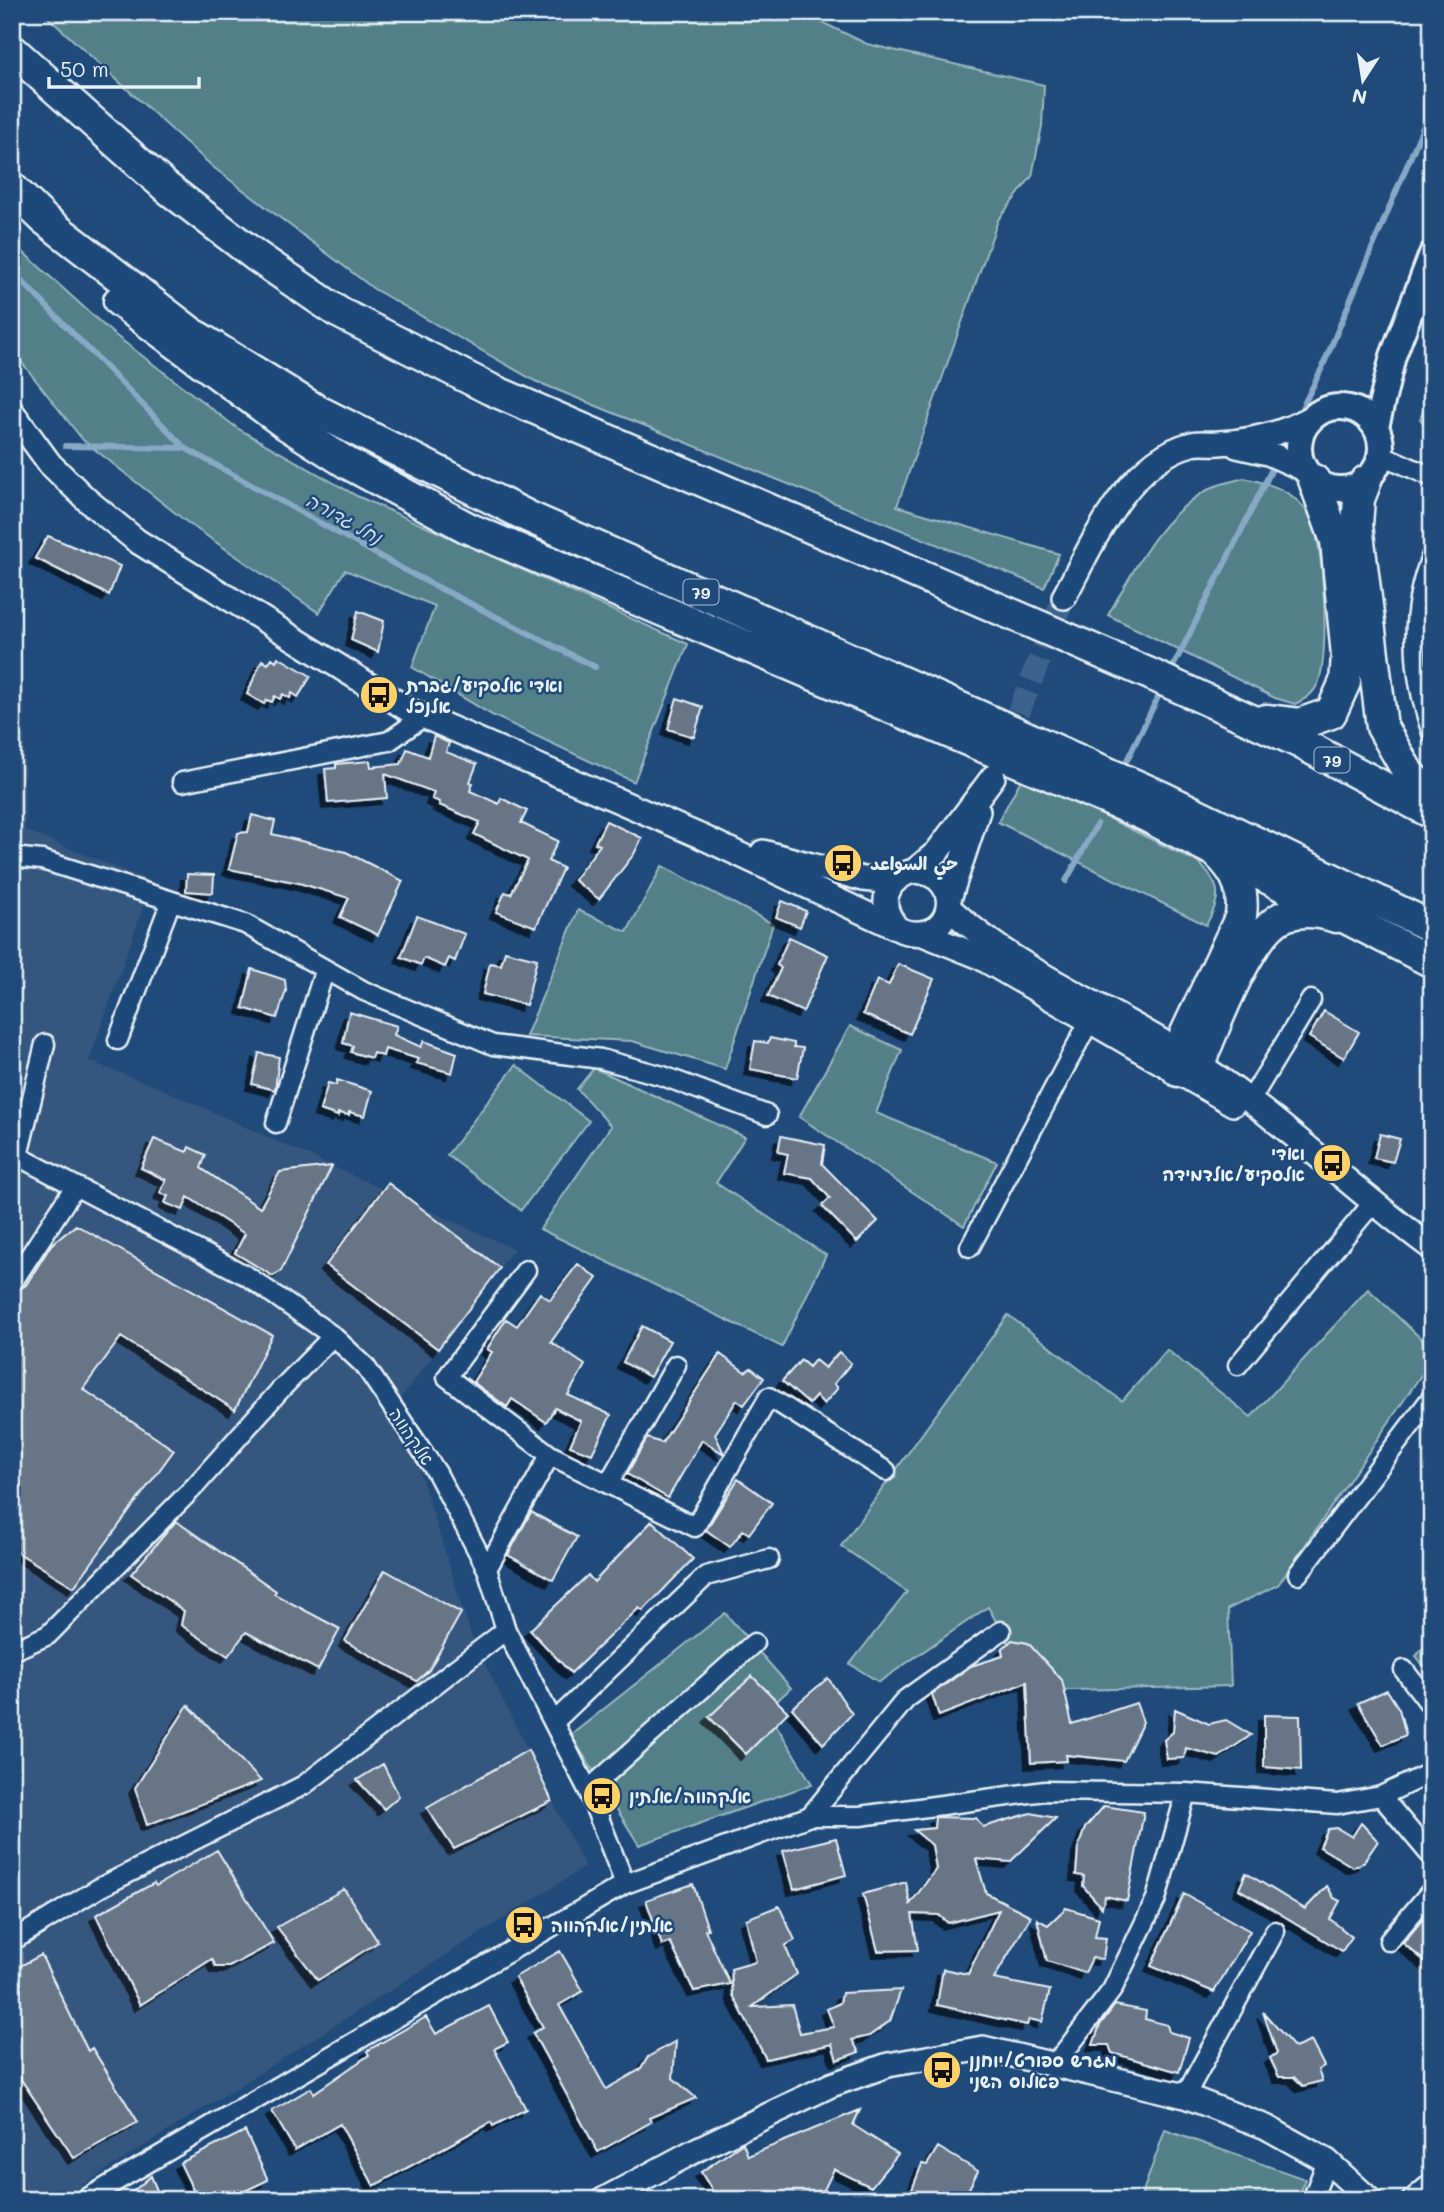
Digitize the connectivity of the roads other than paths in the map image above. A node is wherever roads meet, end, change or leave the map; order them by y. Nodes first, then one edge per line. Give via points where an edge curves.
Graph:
1 (12, 50) edge
2 (12, 188) edge
3 (44, 219) junction
4 (1432, 254) edge
5 (1393, 356) junction
6 (1327, 411) junction
7 (12, 412) edge
8 (1376, 427) junction
9 (1220, 443) junction
10 (1382, 455) junction
11 (1309, 475) junction
12 (1432, 477) edge
13 (1366, 481) junction
14 (1432, 555) edge
15 (1064, 597) tunnel mouth
16 (1238, 714) junction
17 (423, 717) junction
18 (1432, 733) edge
19 (182, 782) dead end
20 (1432, 797) edge
21 (1432, 813) edge
22 (700, 836) junction
23 (1214, 850) junction
24 (12, 857) edge
25 (914, 871) junction
26 (892, 882) junction
27 (171, 901) junction
28 (949, 903) junction
29 (894, 924) junction
30 (1365, 926) junction
31 (1432, 927) edge
32 (923, 934) junction
33 (1432, 962) edge
34 (325, 969) junction
35 (1311, 1000) dead end
36 (1090, 1020) junction
37 (118, 1041) dead end
38 (45, 1044) dead end
39 (1185, 1062) junction
40 (1251, 1099) junction
41 (767, 1115) dead end
42 (276, 1123) dead end
43 (1308, 1149) junction
44 (15, 1154) edge
45 (74, 1188) junction
46 (1372, 1204) junction
47 (970, 1247) dead end
48 (1432, 1248) edge
49 (526, 1270) dead end
50 (12, 1283) edge
51 (333, 1336) junction
52 (676, 1365) dead end
53 (1238, 1365) dead end
54 (1432, 1397) edge
55 (550, 1455) junction
56 (886, 1471) dead end
57 (608, 1484) junction
58 (769, 1559) dead end
59 (487, 1569) junction
60 (1298, 1574) dead end
61 (506, 1630) junction
62 (1001, 1631) dead end
63 (754, 1643) dead end
64 (12, 1651) edge
65 (1404, 1670) dead end
66 (1432, 1707) edge
67 (554, 1722) junction
68 (1432, 1772) edge
69 (587, 1790) junction
70 (1186, 1793) junction
71 (1381, 1796) junction
72 (810, 1816) junction
73 (1432, 1857) edge
74 (625, 1884) junction
75 (1432, 1890) edge
76 (1275, 1931) dead end
77 (12, 1941) edge
78 (1389, 1941) dead end
79 (1056, 2063) junction
80 (1185, 2096) junction
81 (1327, 2161) junction
82 (1432, 2182) edge
83 (84, 2200) edge
84 (603, 2200) edge
85 (1312, 2200) edge
86 (1370, 2200) edge
87 (1411, 2200) edge

1 - 16 highway, 79 via 166,187 338,312 490,389
2 - 3 highway, 79
3 - 23 highway via 83,271 150,327 284,424 371,477 480,534 1144,815
3 - 31 highway, 79 via 193,334 318,411 427,468 1162,797
4 - 5 main road
5 - 6 main road via 1363,394
5 - 8 main road
6 - 8 main road via 1360,412
6 - 9 street via 1291,430
6 - 11 main road via 1301,434 1300,458
7 - 17 street via 50,464 137,541
8 - 10 main road
9 - 11 street via 1268,453
9 - 15 street via 1192,443 1168,455 1128,487
10 - 12 street
10 - 13 main road
11 - 13 main road via 1340,490
11 - 16 highway via 1336,541 1347,656 1345,682 1331,713 1312,722
13 - 20 highway via 1357,525 1382,727 1409,774
14 - 18 street via 1419,601 1413,654
16 - 21 highway, 79
17 - 19 street via 389,741
17 - 22 street
22 - 26 street via 863,879
22 - 29 street
23 - 30 highway
23 - 39 highway via 1230,866 1244,898
24 - 27 street via 42,860
25 - 26 street
25 - 28 street via 933,875 946,889
25 - 28 street via 937,852 990,782
26 - 29 street via 885,899
27 - 34 street via 245,925
27 - 37 street
28 - 32 street via 940,925
28 - 39 street via 972,930
29 - 32 street via 903,931
30 - 33 highway
30 - 39 highway via 1324,912 1285,916 1253,947
32 - 36 street via 978,956
34 - 41 street via 364,991 493,1045 601,1059 663,1076
34 - 42 street
35 - 40 street
36 - 39 street
36 - 47 street
38 - 44 street
39 - 40 street
39 - 43 street
40 - 43 street
43 - 46 street
44 - 45 street, אלקהווה
45 - 50 street
45 - 51 street, אלקהווה via 247,1276
46 - 48 street
46 - 53 street
49 - 55 street via 447,1377
51 - 59 street, אלקהווה via 365,1366 437,1473
51 - 64 street via 197,1485 48,1634
52 - 57 street
54 - 60 street
55 - 57 street
55 - 59 street
56 - 57 street via 769,1397 695,1527
58 - 67 street via 706,1576
59 - 61 street, אלקהווה
61 - 67 street, אלקהווה
61 - 77 street via 304,1785 99,1888
62 - 72 street via 906,1699
63 - 69 street
65 - 66 street
67 - 69 street, אלקהווה
68 - 71 street
69 - 74 street, אלקהווה
70 - 71 street via 1336,1804
70 - 72 street via 1045,1791 860,1816
70 - 79 street via 1156,1899 1112,1990
71 - 73 street
72 - 74 street
74 - 83 street
75 - 78 street
76 - 80 street
79 - 80 street
79 - 84 street via 983,2048 888,2065 831,2085 698,2148
80 - 81 street via 1266,2127
81 - 85 street
81 - 86 street
82 - 87 street

